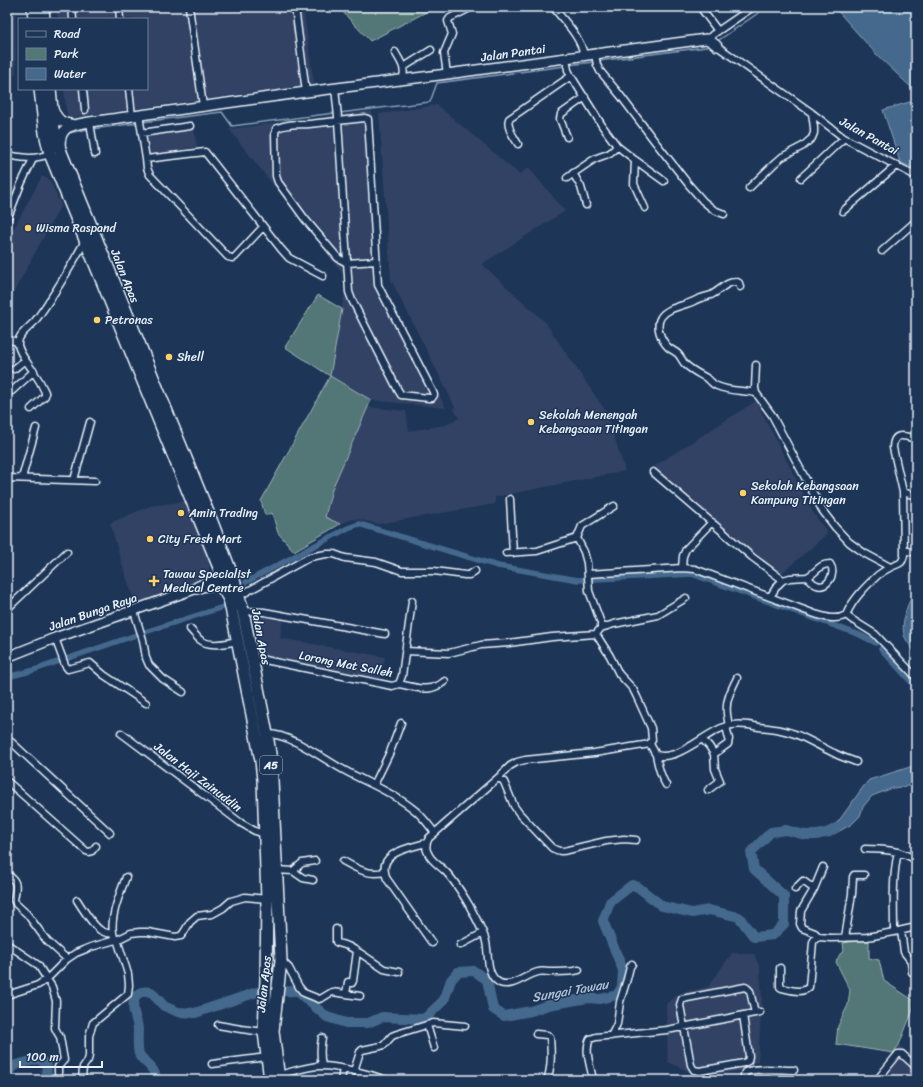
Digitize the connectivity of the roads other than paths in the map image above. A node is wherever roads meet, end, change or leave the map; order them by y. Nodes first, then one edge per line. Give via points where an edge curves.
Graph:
1 (34, 7) edge
2 (43, 7) edge
3 (72, 7) edge
4 (119, 7) edge
5 (189, 7) edge
6 (295, 7) edge
7 (472, 7) edge
8 (553, 7) edge
9 (700, 7) edge
10 (753, 7) edge
11 (34, 18) edge
12 (44, 18) edge
13 (74, 18) edge
14 (120, 18) edge
15 (718, 31) junction
16 (712, 42) junction
17 (431, 50) dead end
18 (395, 52) dead end
19 (584, 55) junction
20 (595, 56) junction
21 (566, 60) junction
22 (404, 67) junction
23 (570, 73) junction
24 (447, 74) junction
25 (402, 80) junction
26 (335, 88) junction
27 (40, 90) edge
28 (50, 90) edge
29 (83, 90) edge
30 (129, 90) edge
31 (306, 92) junction
32 (585, 97) junction
33 (202, 106) junction
34 (52, 108) junction
35 (85, 110) dead end
36 (812, 113) junction
37 (137, 117) junction
38 (338, 119) junction
39 (91, 124) junction
40 (75, 125) junction
41 (190, 126) dead end
42 (142, 130) junction
43 (567, 137) dead end
44 (844, 138) junction
45 (518, 144) dead end
46 (617, 146) junction
47 (55, 153) junction
48 (95, 154) dead end
49 (7, 155) edge
50 (33, 159) junction
51 (146, 159) junction
52 (635, 160) junction
53 (897, 165) junction
54 (573, 173) junction
55 (916, 176) edge
56 (567, 178) dead end
57 (801, 178) dead end
58 (664, 181) dead end
59 (749, 188) dead end
60 (586, 205) dead end
61 (645, 208) dead end
62 (843, 211) dead end
63 (724, 214) dead end
64 (7, 220) edge
65 (916, 221) edge
66 (263, 227) junction
67 (86, 240) junction
68 (882, 251) dead end
69 (376, 261) junction
70 (347, 263) junction
71 (323, 276) dead end
72 (740, 287) dead end
73 (7, 341) edge
74 (18, 342) junction
75 (25, 360) junction
76 (756, 365) dead end
77 (14, 369) dead end
78 (34, 371) junction
79 (12, 390) dead end
80 (756, 393) junction
81 (31, 409) dead end
82 (90, 422) dead end
83 (36, 428) dead end
84 (916, 439) edge
85 (653, 472) dead end
86 (7, 478) edge
87 (22, 478) junction
88 (74, 480) junction
89 (95, 480) dead end
90 (903, 492) junction
91 (916, 496) edge
92 (510, 499) dead end
93 (614, 506) dead end
94 (712, 522) junction
95 (577, 538) junction
96 (209, 543) junction
97 (904, 550) junction
98 (67, 552) dead end
99 (506, 553) dead end
100 (513, 553) junction
101 (916, 553) edge
102 (225, 557) junction
103 (890, 567) junction
104 (682, 568) junction
105 (475, 571) dead end
106 (222, 575) junction
107 (588, 575) junction
108 (806, 577) dead end
109 (783, 580) junction
110 (192, 590) junction
111 (239, 596) junction
112 (770, 597) junction
113 (686, 598) dead end
114 (412, 601) dead end
115 (230, 603) junction
116 (7, 609) edge
117 (134, 611) junction
118 (243, 611) junction
119 (846, 615) junction
120 (601, 628) junction
121 (190, 629) dead end
122 (386, 634) dead end
123 (596, 634) junction
124 (56, 638) junction
125 (238, 642) junction
126 (406, 651) junction
127 (7, 657) edge
128 (252, 661) junction
129 (737, 678) dead end
130 (916, 678) edge
131 (444, 681) dead end
132 (399, 684) junction
133 (183, 692) dead end
134 (259, 695) junction
135 (146, 703) dead end
136 (401, 723) dead end
137 (254, 725) junction
138 (728, 726) junction
139 (121, 733) dead end
140 (267, 734) junction
141 (7, 738) edge
142 (703, 740) junction
143 (650, 744) junction
144 (714, 754) junction
145 (656, 755) junction
146 (856, 762) dead end
147 (499, 777) junction
148 (7, 780) edge
149 (374, 785) junction
150 (666, 785) dead end
151 (708, 790) dead end
152 (110, 833) dead end
153 (435, 833) junction
154 (265, 834) junction
155 (636, 840) dead end
156 (426, 843) junction
157 (96, 846) dead end
158 (865, 849) dead end
159 (898, 852) junction
160 (916, 860) edge
161 (315, 861) dead end
162 (343, 861) dead end
163 (823, 867) dead end
164 (276, 870) junction
165 (293, 871) junction
166 (384, 872) junction
167 (7, 874) edge
168 (864, 875) dead end
169 (126, 877) dead end
170 (313, 880) dead end
171 (795, 889) dead end
172 (814, 889) junction
173 (267, 899) junction
174 (77, 900) dead end
175 (279, 921) junction
176 (916, 927) edge
177 (336, 929) dead end
178 (901, 931) junction
179 (894, 932) junction
180 (483, 933) junction
181 (819, 937) junction
182 (115, 938) junction
183 (845, 938) junction
184 (432, 943) dead end
185 (7, 944) edge
186 (460, 945) dead end
187 (266, 950) junction
188 (357, 951) junction
189 (67, 959) junction
190 (282, 960) junction
191 (632, 964) dead end
192 (780, 968) dead end
193 (579, 970) dead end
194 (399, 972) dead end
195 (912, 972) dead end
196 (47, 979) junction
197 (346, 994) junction
198 (7, 995) edge
199 (360, 996) dead end
200 (270, 1001) junction
201 (743, 1015) junction
202 (218, 1025) dead end
203 (427, 1025) junction
204 (465, 1026) dead end
205 (684, 1027) junction
206 (264, 1032) junction
207 (536, 1034) dead end
208 (611, 1036) junction
209 (322, 1038) dead end
210 (434, 1048) dead end
211 (267, 1057) junction
212 (212, 1064) dead end
213 (322, 1066) junction
214 (916, 1067) edge
215 (343, 1069) junction
216 (794, 1070) dead end
217 (354, 1072) junction
218 (58, 1073) dead end
219 (275, 1079) edge
220 (82, 1080) edge
221 (341, 1080) edge
222 (386, 1080) edge
223 (547, 1080) edge
224 (593, 1080) edge
225 (745, 1080) edge
226 (877, 1080) edge

1 - 11 highway
2 - 12 highway
3 - 13 street
4 - 14 street
5 - 33 street
6 - 31 street
7 - 24 street via 448,21 452,34 444,53
8 - 19 street via 575,34
9 - 15 street
10 - 15 street
15 - 16 street via 711,36
16 - 20 street, Jalan Pantai
16 - 36 street, Jalan Pantai
17 - 22 street
18 - 22 street
19 - 20 street, Jalan Pantai
19 - 21 street, Jalan Pantai
20 - 63 street via 602,73 689,185 703,201
21 - 23 street
21 - 24 street, Jalan Pantai
22 - 25 street
23 - 32 street
23 - 45 street via 509,119 509,127
24 - 25 street, Jalan Pantai
25 - 26 street, Jalan Pantai
26 - 31 street, Jalan Pantai
26 - 38 street
27 - 47 highway, Jalan Apas / A5 via 45,133
28 - 34 highway, Jalan Apas / A5
29 - 35 street
30 - 37 street
31 - 33 street, Jalan Pantai
32 - 43 street via 561,114 560,119
32 - 46 street
33 - 37 street, Jalan Pantai
34 - 40 street via 60,121
34 - 47 highway, Jalan Apas / A5
36 - 44 street, Jalan Pantai
36 - 59 street via 812,138 782,157
37 - 39 street, Jalan Pantai
37 - 42 street
38 - 69 street via 368,119
38 - 70 street
38 - 70 street via 284,126 276,130 276,176 281,187 329,249
39 - 40 street, Jalan Pantai
39 - 48 street
40 - 47 street via 64,130
41 - 42 street
42 - 51 street
44 - 53 street, Jalan Pantai
44 - 57 street
46 - 52 street
46 - 54 street via 613,151
47 - 50 street
47 - 67 highway, Jalan Apas / A5
47 - 102 highway, Jalan Apas / A5 via 158,389
49 - 50 street
50 - 64 street
51 - 66 street via 206,152
51 - 66 street via 150,175 228,257 235,257
52 - 58 street
52 - 61 street via 634,184
53 - 55 street, Jalan Pantai
53 - 62 street
54 - 56 street
54 - 60 street via 581,187
65 - 68 street
66 - 71 street via 288,258
67 - 74 street via 58,287 34,322 19,337
67 - 96 highway, Jalan Apas / A5
69 - 70 street
69 - 70 street via 378,285 433,392 432,398 401,395 352,300
72 - 80 street via 737,282 726,284 712,295 665,313 658,328 666,345 699,375 718,387
73 - 74 street
74 - 75 street
75 - 77 street
75 - 78 street
76 - 80 street
78 - 79 street
78 - 81 street via 45,396
80 - 103 street via 772,414 822,510 835,527 864,553
82 - 88 street
83 - 87 street
84 - 90 street via 898,436 893,442
85 - 94 street
86 - 87 street
87 - 88 street
88 - 89 street
90 - 91 street
90 - 97 street
92 - 100 street
93 - 95 street via 582,526
94 - 104 street via 686,549
94 - 109 street
95 - 100 street via 537,551
95 - 107 street via 584,552
96 - 106 highway, Jalan Apas / A5
96 - 110 street via 213,574
97 - 101 street
97 - 103 street via 900,564
98 - 116 street
99 - 100 street
102 - 106 highway
102 - 111 highway, Jalan Apas / A5
103 - 119 street via 857,596
104 - 107 street
104 - 112 street via 695,569
105 - 111 street via 465,576 434,571 402,571 369,561 326,554 310,557
106 - 110 highway
106 - 115 highway, Jalan Apas / A5
107 - 120 street via 589,591 600,616
108 - 109 street
109 - 112 street
110 - 115 street via 214,585 220,587
110 - 117 street, Jalan Bunga Raya
111 - 118 highway, Jalan Apas / A5
112 - 119 street via 830,618
113 - 120 street via 658,615
114 - 126 street, Lorong Mat Salleh
115 - 125 highway, Jalan Apas / A5
117 - 124 street, Jalan Bunga Raya
117 - 133 street via 149,665 163,679
118 - 122 street via 264,612
118 - 128 highway, Jalan Apas / A5
119 - 130 street via 875,634
120 - 123 street
121 - 125 street via 200,640 211,644
123 - 126 street via 481,645 449,653
123 - 143 street via 619,674 637,697 651,728
124 - 127 street, Jalan Bunga Raya
124 - 135 street via 68,669 90,663
125 - 137 highway, Jalan Apas / A5
126 - 132 street, Lorong Mat Salleh
128 - 132 street, Lorong Mat Salleh via 265,660 392,686
128 - 134 highway, Jalan Apas / A5
129 - 138 street via 726,704
131 - 132 street via 430,688
134 - 137 highway via 254,693 252,697 256,718
134 - 140 highway, Jalan Apas / A5
136 - 149 street
137 - 154 highway, Jalan Apas / A5 via 261,761
138 - 142 street
138 - 144 street via 729,742
138 - 146 street via 750,725 795,734
139 - 154 street, Jalan Haji Zainuddin via 241,823 255,832
140 - 149 street via 295,742
140 - 164 highway, Jalan Apas / A5
141 - 152 street
142 - 144 street
142 - 145 street via 672,755
143 - 145 street
143 - 147 street via 525,760 510,766
144 - 151 street via 715,769 720,781
145 - 150 street via 661,778
147 - 153 street
147 - 155 street via 519,813 552,848 561,852 618,840
148 - 157 street via 86,851 92,851
149 - 153 street via 411,807
153 - 156 street
154 - 173 highway, Jalan Apas / A5
156 - 166 street via 393,854 388,859
156 - 180 street via 430,858 461,891
158 - 159 street
159 - 160 street
159 - 179 street via 894,865
161 - 165 street via 302,862
162 - 166 street via 372,874
163 - 172 street
164 - 165 street
164 - 175 highway, Jalan Apas / A5
165 - 170 street via 303,878
166 - 184 street
167 - 189 street via 15,881 16,904 27,914 47,941
168 - 183 street via 853,877
169 - 182 street via 113,919
171 - 172 street via 803,881
172 - 181 street via 801,911 800,924 802,928
173 - 182 street via 245,898 231,901 212,914 197,916 181,936 175,938 148,932
173 - 187 highway, Jalan Apas / A5
174 - 182 street via 100,930
175 - 187 highway via 275,945
175 - 190 highway, Jalan Apas / A5
176 - 178 street
177 - 188 street via 336,942
178 - 179 street
178 - 195 street via 904,952 911,961
179 - 183 street
180 - 186 street
180 - 193 street via 489,968 492,975 501,983 514,982 539,972
181 - 183 street
181 - 192 street via 813,942 809,987 806,990 780,987
182 - 189 street
182 - 220 street via 128,974 128,994 92,1023 89,1056 83,1067
185 - 196 street via 38,965
187 - 200 highway, Jalan Apas / A5 via 266,979
188 - 194 street via 384,969
188 - 197 street via 353,981 348,982
189 - 196 street
190 - 197 street via 304,993 319,999 332,992
190 - 200 highway, Jalan Apas / A5 via 279,979
191 - 208 street via 620,1002 617,1024
196 - 198 street via 38,985
196 - 218 street via 56,1001 55,1028 60,1037 64,1060 58,1067
197 - 199 street
200 - 206 highway, Jalan Apas / A5
200 - 219 highway, Jalan Apas / A5
201 - 205 street
201 - 205 street via 757,1012 750,991 743,987 680,1001
201 - 205 street via 749,1056 748,1061 744,1063 694,1070 691,1066
202 - 206 street
203 - 204 street via 436,1023
203 - 210 street
203 - 217 street via 392,1036 380,1046 362,1050
205 - 208 street
206 - 211 highway, Jalan Apas / A5
207 - 223 street via 550,1037 551,1057
208 - 224 street via 590,1039 587,1050
209 - 213 street
211 - 212 street
211 - 219 highway, Jalan Apas / A5
213 - 215 street
213 - 219 street
214 - 226 street via 902,1054 898,1054
215 - 217 street
215 - 221 street
216 - 225 street via 748,1070 744,1075
217 - 222 street

